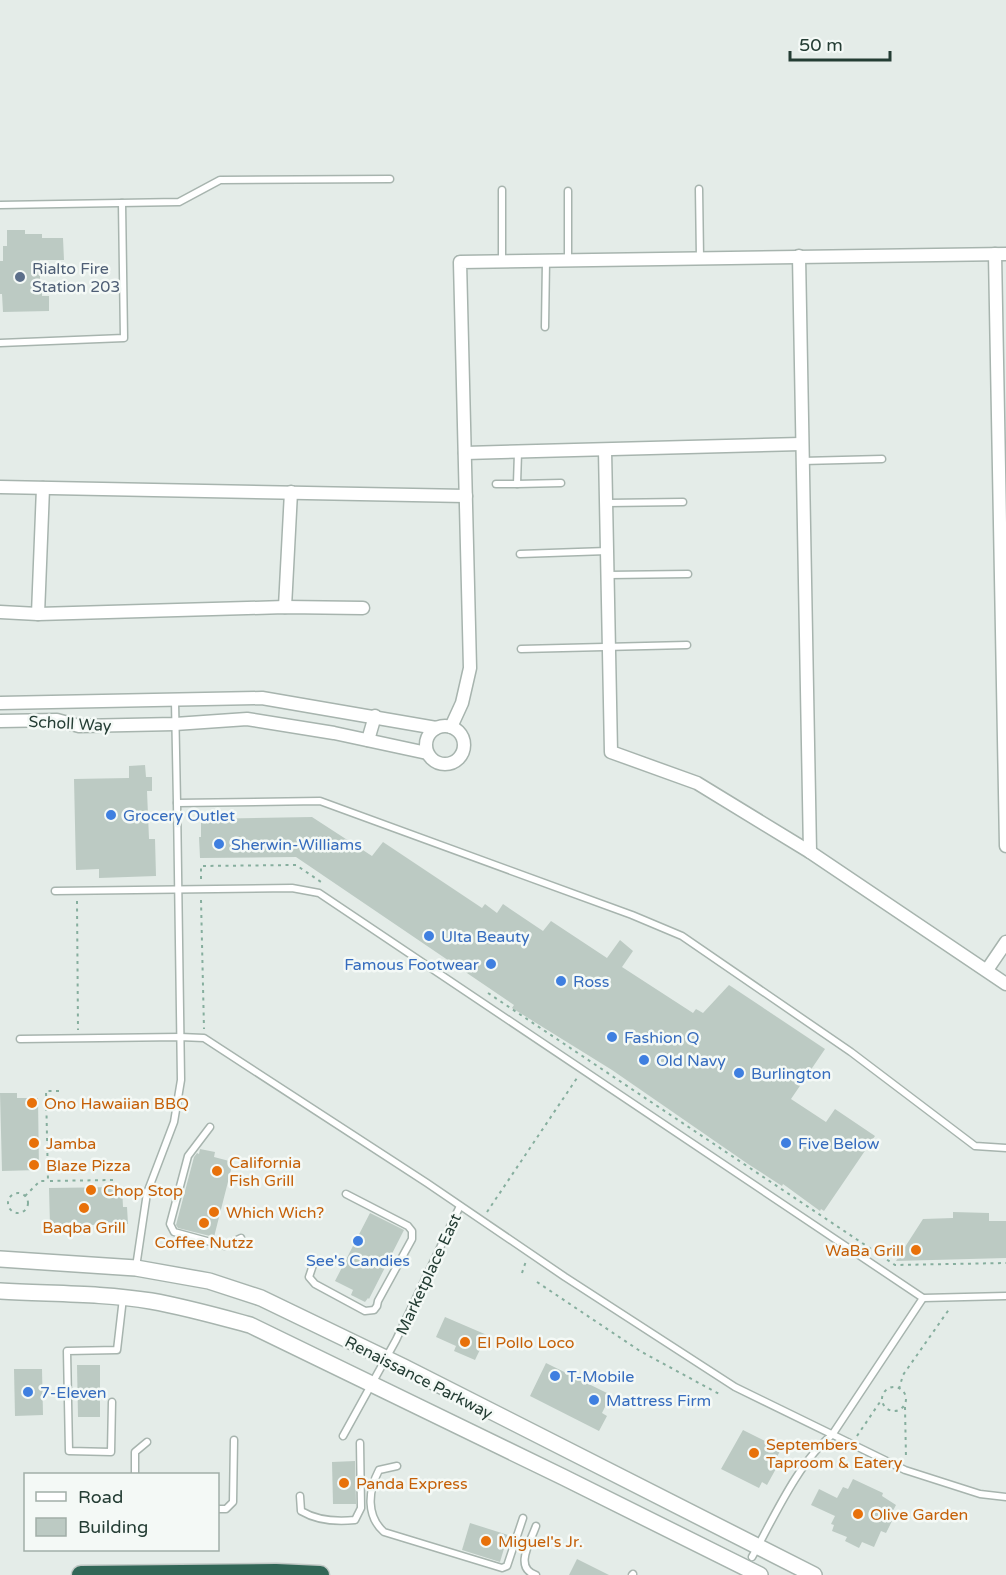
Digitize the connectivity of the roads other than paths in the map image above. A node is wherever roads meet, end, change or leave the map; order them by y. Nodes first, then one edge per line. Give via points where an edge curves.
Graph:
1 (390, 179) dead end
2 (699, 189) dead end
3 (502, 190) dead end
4 (568, 191) dead end
5 (122, 203) junction
6 (0, 205) edge
7 (1001, 254) edge
8 (799, 256) junction
9 (700, 258) junction
10 (568, 260) junction
11 (502, 261) junction
12 (546, 261) junction
13 (545, 327) dead end
14 (0, 344) edge
15 (801, 444) junction
16 (605, 450) junction
17 (518, 452) junction
18 (465, 453) junction
19 (882, 459) dead end
20 (801, 461) junction
21 (517, 483) junction
22 (561, 483) dead end
23 (496, 484) dead end
24 (0, 487) edge
25 (44, 488) junction
26 (291, 492) junction
27 (466, 496) junction
28 (683, 502) dead end
29 (607, 503) junction
30 (608, 551) junction
31 (520, 554) dead end
32 (688, 574) dead end
33 (608, 575) junction
34 (285, 607) junction
35 (363, 608) dead end
36 (0, 612) edge
37 (38, 614) junction
38 (687, 645) dead end
39 (609, 646) junction
40 (521, 649) dead end
41 (1004, 675) edge
42 (175, 701) junction
43 (0, 703) edge
44 (375, 716) junction
45 (0, 721) edge
46 (175, 724) junction
47 (452, 727) junction
48 (436, 728) junction
49 (368, 740) junction
50 (427, 753) junction
51 (177, 803) junction
52 (1006, 846) edge
53 (810, 852) junction
54 (177, 889) junction
55 (56, 891) dead end
56 (1006, 942) edge
57 (987, 970) junction
58 (1006, 984) edge
59 (180, 1037) junction
60 (20, 1039) dead end
61 (210, 1127) dead end
62 (1006, 1148) edge
63 (346, 1194) dead end
64 (460, 1206) junction
65 (241, 1238) dead end
66 (0, 1259) edge
67 (313, 1265) dead end
68 (135, 1268) junction
69 (0, 1291) edge
70 (1006, 1296) edge
71 (123, 1298) junction
72 (924, 1298) junction
73 (386, 1359) junction
74 (372, 1386) junction
75 (112, 1402) dead end
76 (832, 1435) junction
77 (343, 1436) dead end
78 (234, 1440) dead end
79 (147, 1442) dead end
80 (360, 1443) dead end
81 (397, 1466) dead end
82 (135, 1473) edge
83 (300, 1496) dead end
84 (1006, 1497) edge
85 (219, 1509) edge
86 (523, 1518) dead end
87 (536, 1526) dead end
88 (754, 1551) junction
89 (81, 1575) edge
90 (320, 1575) edge
91 (536, 1575) edge
92 (760, 1575) edge
93 (814, 1575) edge

1 - 5 lane via 220,180 179,202
2 - 9 lane
3 - 11 lane
4 - 10 lane
5 - 6 lane
5 - 14 lane via 124,338
7 - 8 street
7 - 41 street
8 - 9 street
8 - 15 street
9 - 10 street
10 - 12 street
11 - 12 street
11 - 18 street via 460,262
12 - 13 lane
15 - 16 street
15 - 20 street
16 - 17 street
16 - 29 street
17 - 18 street
17 - 21 lane
18 - 27 street
19 - 20 lane
20 - 53 street
21 - 22 lane
21 - 23 lane
24 - 25 street
25 - 26 street
25 - 37 street
26 - 27 street
26 - 34 street
27 - 47 street via 470,668
28 - 29 lane
29 - 30 street
30 - 31 lane
30 - 33 street
32 - 33 lane
33 - 39 street
34 - 35 street
34 - 37 street
36 - 37 street
38 - 39 lane
39 - 40 lane
39 - 53 street via 611,752 697,783
41 - 52 street
42 - 43 street, Scholl Way
42 - 44 street, Scholl Way via 262,698
42 - 46 lane
44 - 48 street, Scholl Way
44 - 49 street
45 - 46 street, Scholl Way via 57,720 80,726
46 - 49 street, Scholl Way via 247,719
46 - 51 lane
47 - 48 street
47 - 50 street via 463,738 460,757 442,764
48 - 50 street via 426,741
49 - 50 street, Scholl Way
51 - 54 lane
51 - 62 lane via 320,801 632,915 682,936 851,1052 975,1146
53 - 57 street
54 - 55 lane
54 - 59 lane
54 - 72 lane via 292,888 319,893
56 - 57 street
57 - 58 street
59 - 60 lane
59 - 64 lane via 204,1038 216,1045
59 - 68 lane via 181,1080 174,1122 147,1193
61 - 65 lane via 188,1156 170,1224 174,1232 225,1246
63 - 67 lane via 408,1226 412,1239 377,1306 370,1311 315,1284 309,1277
64 - 73 lane, Marketplace East
64 - 76 lane via 735,1387
66 - 68 street, Renaissance Parkway
68 - 73 street, Renaissance Parkway via 209,1281 261,1298
69 - 71 street, Renaissance Parkway
70 - 72 lane
71 - 74 street, Renaissance Parkway via 201,1312 250,1326
71 - 75 lane via 117,1350 67,1351 69,1451 111,1452
72 - 76 lane
73 - 74 lane, Marketplace East
73 - 88 street, Renaissance Parkway
74 - 77 lane, Marketplace East
74 - 92 street, Renaissance Parkway
76 - 84 lane via 905,1470 980,1494
76 - 88 lane via 807,1461
78 - 85 lane via 233,1502 226,1509
79 - 82 lane via 135,1452
80 - 83 lane via 361,1508 355,1520 312,1518 301,1511
81 - 86 lane via 379,1470 371,1484 371,1516 384,1532 502,1568 507,1566
87 - 91 lane via 524,1560 529,1573
88 - 93 street, Renaissance Parkway
89 - 90 highway

